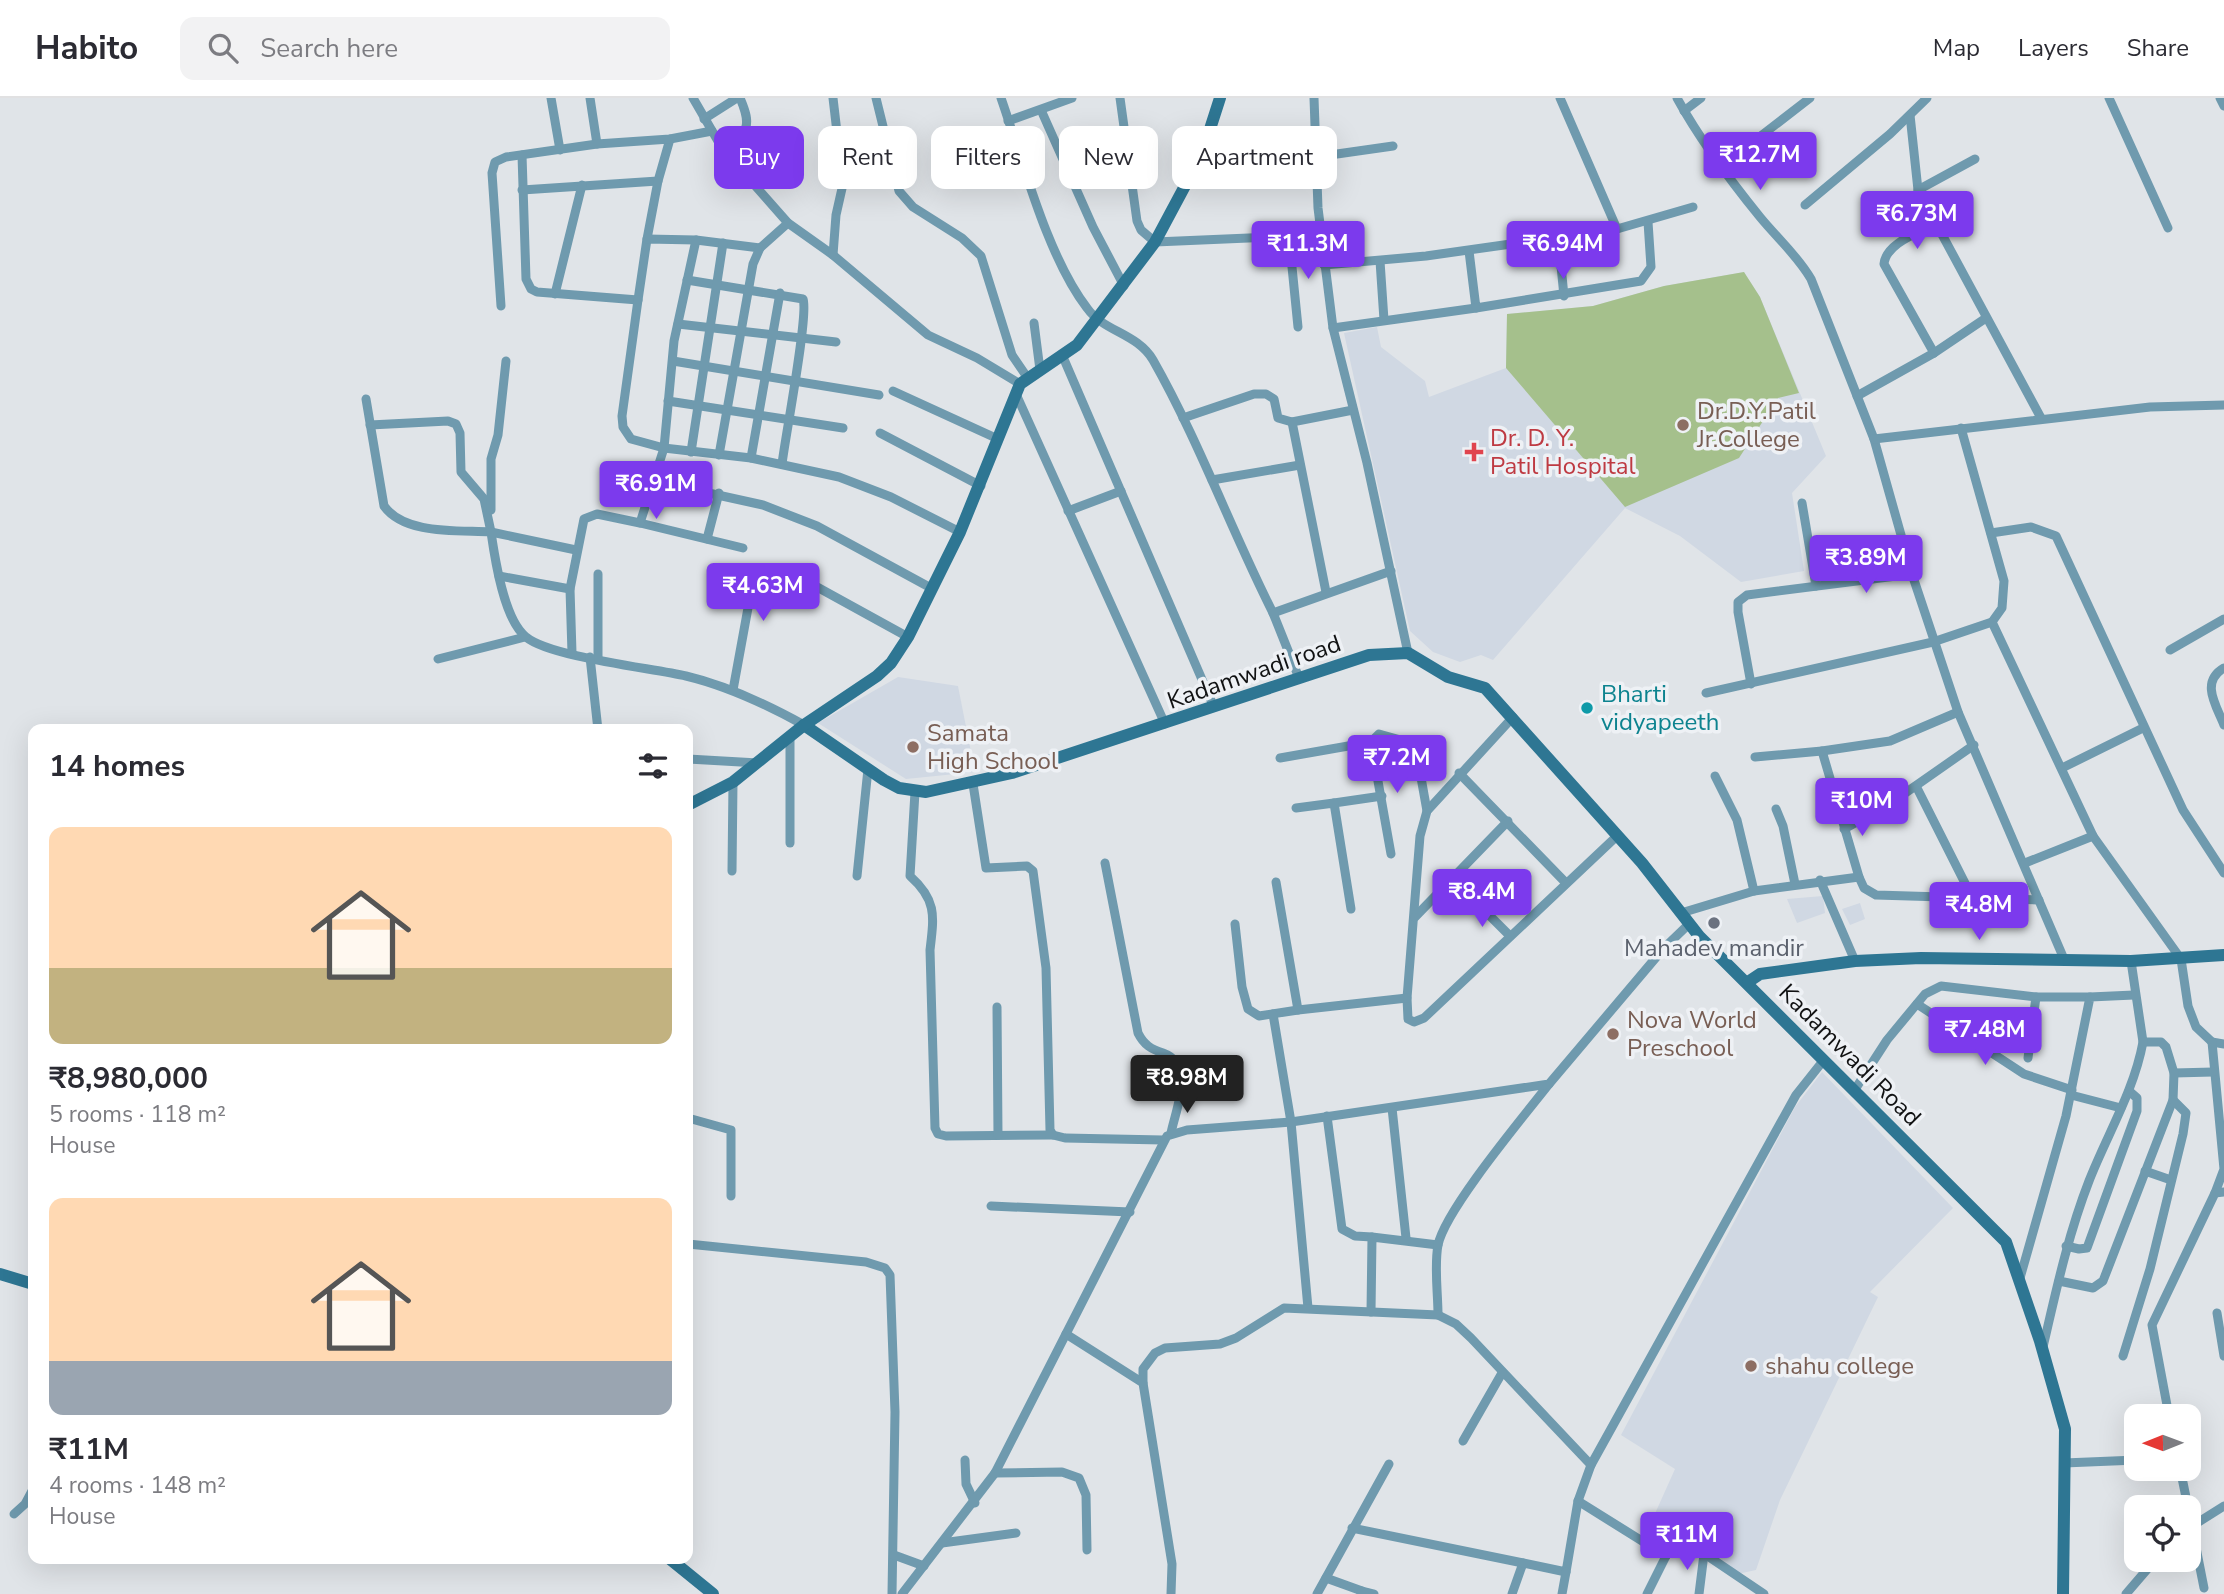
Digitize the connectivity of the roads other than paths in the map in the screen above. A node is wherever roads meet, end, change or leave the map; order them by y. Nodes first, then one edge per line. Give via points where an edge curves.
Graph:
1 (551, 98) edge
2 (590, 98) edge
3 (693, 98) edge
4 (738, 98) edge
5 (833, 98) edge
6 (876, 98) edge
7 (1001, 98) edge
8 (1072, 98) edge
9 (1120, 98) edge
10 (1220, 98) edge
11 (1314, 98) edge
12 (1560, 98) edge
13 (1677, 98) edge
14 (1701, 98) edge
15 (1810, 98) edge
16 (1927, 98) edge
17 (2109, 98) edge
18 (2220, 98) edge
19 (2224, 106) edge
20 (1041, 110) junction
21 (1684, 111) junction
22 (1910, 115) junction
23 (704, 119) junction
24 (1008, 121) junction
25 (746, 126) edge
26 (1010, 126) edge
27 (1211, 126) edge
28 (1315, 126) edge
29 (712, 131) junction
30 (714, 134) edge
31 (670, 139) junction
32 (597, 144) junction
33 (1393, 146) dead end
34 (560, 150) junction
35 (1337, 154) edge
36 (522, 155) junction
37 (1975, 159) dead end
38 (1722, 166) junction
39 (657, 181) junction
40 (582, 185) junction
41 (758, 189) edge
42 (1031, 189) edge
43 (1184, 189) edge
44 (1318, 189) edge
45 (522, 190) junction
46 (1918, 190) junction
47 (1805, 205) dead end
48 (1693, 207) dead end
49 (1648, 222) junction
50 (788, 223) junction
51 (1935, 224) junction
52 (2168, 228) dead end
53 (1617, 229) junction
54 (1321, 235) junction
55 (1558, 236) junction
56 (1289, 237) junction
57 (647, 239) junction
58 (696, 240) junction
59 (723, 243) junction
60 (1155, 243) junction
61 (760, 248) junction
62 (1468, 251) junction
63 (833, 255) junction
64 (1380, 261) junction
65 (1324, 265) junction
66 (687, 280) junction
67 (718, 284) junction
68 (1125, 286) junction
69 (748, 288) junction
70 (780, 293) junction
71 (555, 294) junction
72 (1564, 296) junction
73 (638, 300) junction
74 (501, 306) dead end
75 (1476, 308) junction
76 (1986, 318) junction
77 (1098, 320) junction
78 (1384, 320) junction
79 (1034, 323) dead end
80 (678, 324) junction
81 (1297, 327) dead end
82 (711, 328) junction
83 (1333, 328) junction
84 (741, 331) junction
85 (772, 334) junction
86 (802, 338) junction
87 (835, 342) dead end
88 (1934, 353) junction
89 (1063, 357) junction
90 (506, 361) dead end
91 (673, 361) junction
92 (705, 366) junction
93 (734, 370) junction
94 (1040, 370) junction
95 (765, 375) junction
96 (793, 380) junction
97 (1021, 385) junction
98 (893, 391) dead end
99 (879, 395) dead end
100 (1857, 396) junction
101 (366, 398) dead end
102 (668, 401) junction
103 (699, 405) junction
104 (2224, 405) edge
105 (728, 410) junction
106 (1353, 410) junction
107 (758, 414) junction
108 (1183, 418) junction
109 (2041, 418) junction
110 (788, 419) junction
111 (1292, 422) junction
112 (370, 425) junction
113 (843, 428) dead end
114 (1961, 428) junction
115 (880, 433) dead end
116 (998, 439) junction
117 (1874, 439) junction
118 (664, 448) junction
119 (691, 452) junction
120 (719, 455) junction
121 (751, 458) junction
122 (782, 464) junction
123 (1300, 465) junction
124 (1212, 480) junction
125 (654, 481) junction
126 (981, 486) junction
127 (1121, 491) junction
128 (719, 493) junction
129 (1802, 503) dead end
130 (1068, 511) junction
131 (640, 523) junction
132 (491, 532) junction
133 (960, 532) junction
134 (1991, 533) junction
135 (707, 538) junction
136 (743, 548) dead end
137 (576, 550) junction
138 (788, 571) dead end
139 (1391, 571) junction
140 (598, 574) dead end
141 (1912, 574) junction
142 (499, 576) junction
143 (1816, 586) junction
144 (932, 588) junction
145 (570, 589) junction
146 (717, 590) dead end
147 (1326, 592) junction
148 (1273, 613) junction
149 (2224, 619) edge
150 (1992, 622) junction
151 (525, 637) junction
152 (908, 637) junction
153 (1933, 642) junction
154 (2170, 650) dead end
155 (572, 653) junction
156 (1409, 653) junction
157 (594, 658) junction
158 (438, 659) dead end
159 (2224, 668) edge
160 (1299, 678) junction
161 (1751, 684) junction
162 (733, 690) junction
163 (1706, 693) dead end
164 (1213, 705) junction
165 (1958, 712) junction
166 (1513, 717) junction
167 (598, 724) edge
168 (1166, 724) junction
169 (804, 725) junction
170 (2224, 725) edge
171 (2143, 727) junction
172 (790, 736) junction
173 (1371, 742) junction
174 (1974, 744) junction
175 (1822, 751) junction
176 (1755, 757) dead end
177 (1280, 758) dead end
178 (693, 759) edge
179 (758, 764) junction
180 (2062, 768) junction
181 (868, 769) junction
182 (1459, 774) junction
183 (1715, 776) dead end
184 (733, 782) junction
185 (973, 784) junction
186 (1916, 786) junction
187 (915, 792) junction
188 (1382, 796) junction
189 (693, 802) edge
190 (1334, 803) junction
191 (1296, 808) dead end
192 (1776, 809) dead end
193 (1427, 811) junction
194 (1508, 821) junction
195 (1844, 829) junction
196 (1617, 836) junction
197 (2093, 836) junction
198 (790, 843) dead end
199 (1391, 854) dead end
200 (1105, 863) dead end
201 (2025, 863) junction
202 (2222, 867) edge
203 (732, 871) dead end
204 (857, 876) dead end
205 (1859, 877) junction
206 (1820, 880) junction
207 (1276, 882) dead end
208 (1566, 883) junction
209 (1796, 884) junction
210 (1754, 891) junction
211 (1973, 899) junction
212 (2039, 900) junction
213 (1476, 902) dead end
214 (1351, 909) dead end
215 (1415, 917) junction
216 (1685, 918) junction
217 (1235, 924) dead end
218 (1510, 936) junction
219 (2224, 955) edge
220 (2064, 959) junction
221 (2181, 959) junction
222 (1855, 961) junction
223 (2131, 961) junction
224 (1748, 982) junction
225 (2134, 995) junction
226 (2036, 997) junction
227 (2090, 997) junction
228 (1407, 998) junction
229 (1917, 1004) junction
230 (998, 1007) dead end
231 (1298, 1010) junction
232 (1273, 1014) junction
233 (2143, 1042) junction
234 (2212, 1042) junction
235 (2224, 1044) edge
236 (2028, 1058) dead end
237 (1823, 1061) junction
238 (2213, 1072) junction
239 (2174, 1073) junction
240 (1549, 1084) junction
241 (1854, 1091) junction
242 (2129, 1091) junction
243 (2071, 1093) junction
244 (2173, 1100) junction
245 (1392, 1108) junction
246 (2121, 1108) junction
247 (1327, 1116) junction
248 (693, 1119) edge
249 (1290, 1122) junction
250 (1171, 1133) junction
251 (998, 1135) junction
252 (1054, 1135) junction
253 (1163, 1140) junction
254 (2145, 1171) junction
255 (2171, 1180) junction
256 (2220, 1193) edge
257 (731, 1196) dead end
258 (991, 1206) dead end
259 (1130, 1212) junction
260 (1372, 1237) junction
261 (1406, 1238) junction
262 (693, 1245) edge
263 (1438, 1245) junction
264 (2066, 1245) junction
265 (0, 1274) edge
266 (2019, 1280) junction
267 (2059, 1281) junction
268 (28, 1282) edge
269 (1308, 1308) junction
270 (1371, 1312) junction
271 (2217, 1312) dead end
272 (1438, 1315) junction
273 (1066, 1334) junction
274 (2042, 1348) junction
275 (2123, 1356) dead end
276 (2224, 1356) edge
277 (1502, 1373) junction
278 (1143, 1383) junction
279 (2167, 1404) edge
280 (1463, 1441) dead end
281 (965, 1460) dead end
282 (2124, 1461) edge
283 (2064, 1463) junction
284 (1388, 1464) dead end
285 (1591, 1465) junction
286 (995, 1473) junction
287 (28, 1498) edge
288 (1578, 1501) junction
289 (975, 1503) junction
290 (2224, 1506) edge
291 (14, 1514) dead end
292 (2201, 1521) edge
293 (1352, 1528) junction
294 (1016, 1533) dead end
295 (942, 1543) junction
296 (1087, 1550) dead end
297 (1704, 1554) junction
298 (894, 1555) junction
299 (1666, 1556) junction
300 (1523, 1563) junction
301 (676, 1564) edge
302 (924, 1566) junction
303 (1566, 1572) junction
304 (2145, 1572) edge
305 (2201, 1572) edge
306 (1326, 1578) junction
307 (2204, 1588) dead end
308 (1362, 1592) edge
309 (713, 1594) edge
310 (892, 1594) edge
311 (902, 1594) edge
312 (1171, 1594) edge
313 (1317, 1594) edge
314 (1374, 1594) edge
315 (1513, 1594) edge
316 (1562, 1594) edge
317 (1647, 1594) edge
318 (1699, 1594) edge
319 (1764, 1594) edge
320 (2063, 1594) edge
321 (2126, 1594) edge

1 - 34 street
2 - 32 street
3 - 23 street
4 - 23 street
4 - 25 street via 747,115
5 - 63 street via 843,184
6 - 97 street via 900,191 913,207 981,256
7 - 24 street
8 - 20 street
9 - 60 street via 1138,221
10 - 27 street
11 - 28 street
12 - 53 street
13 - 21 street
14 - 21 street
15 - 38 street
16 - 22 street
17 - 52 street
18 - 19 street
20 - 24 street
20 - 68 street via 1093,228
21 - 38 street
22 - 46 street
22 - 47 street
23 - 29 street
24 - 26 street
29 - 30 street
29 - 31 street
31 - 32 street
31 - 39 street
32 - 34 street
33 - 35 street
34 - 36 street
36 - 45 street
36 - 74 street via 500,158 492,168
37 - 46 street
38 - 100 street via 1759,216 1798,256
39 - 40 street
39 - 57 street
40 - 45 street
40 - 71 street
41 - 50 street
42 - 77 street via 1077,295
43 - 60 street
44 - 54 street
45 - 71 street via 527,284 537,292
46 - 51 street
48 - 49 street
49 - 53 street
49 - 72 street via 1651,258 1647,276 1630,285
50 - 61 street
50 - 63 street
51 - 76 street
51 - 88 street via 1893,247 1884,264
53 - 55 street
54 - 56 street
54 - 65 street
55 - 62 street
55 - 72 street
56 - 60 street
56 - 81 street
57 - 58 street
57 - 73 street
58 - 59 street
58 - 66 street
59 - 61 street
59 - 67 street
60 - 68 street
61 - 69 street
62 - 64 street
62 - 75 street
63 - 97 street via 928,335
64 - 65 street
64 - 78 street
65 - 83 street
66 - 67 street
66 - 80 street
67 - 69 street
67 - 82 street
68 - 77 street
69 - 70 street
69 - 84 street
70 - 85 street
70 - 86 street via 800,297 805,303
71 - 73 street
72 - 75 street
73 - 118 street via 623,426 637,442
75 - 78 street
76 - 88 street
76 - 109 street
77 - 89 street
77 - 108 street via 1140,343
78 - 83 street
79 - 94 street
80 - 82 street
80 - 91 street
82 - 84 street
82 - 92 street
83 - 106 street
84 - 85 street
84 - 93 street
85 - 86 street
85 - 95 street
86 - 87 street
86 - 96 street
88 - 100 street
89 - 94 street
89 - 127 street
90 - 132 street via 491,459
91 - 92 street
91 - 102 street
92 - 93 street
92 - 103 street
93 - 95 street
93 - 105 street
94 - 97 street
95 - 96 street
95 - 107 street
96 - 99 street
96 - 110 street
97 - 116 street
97 - 130 street
98 - 116 street
100 - 117 street
101 - 112 street
102 - 103 street
102 - 118 street
103 - 105 street
103 - 119 street
104 - 109 street
105 - 107 street
105 - 120 street
106 - 111 street
106 - 139 street
107 - 110 street
107 - 121 street
108 - 111 street via 1261,393 1274,400 1278,418
108 - 124 street
109 - 114 street
110 - 113 street
110 - 122 street
111 - 123 street
112 - 132 street via 384,506 391,516 421,526
112 - 132 street via 456,424 461,472 484,499
114 - 117 street
114 - 134 street
115 - 126 street
116 - 126 street
117 - 141 street
118 - 119 street
118 - 125 street
119 - 120 street
120 - 121 street
121 - 122 street
122 - 133 street via 863,485
123 - 124 street
123 - 147 street
124 - 148 street
125 - 128 street
125 - 131 street
126 - 133 street
127 - 130 street
127 - 164 street
128 - 135 street
128 - 144 street via 817,526
129 - 143 street
130 - 168 street
131 - 135 street
131 - 137 street via 587,515
132 - 137 street
132 - 142 street
133 - 144 street
134 - 150 street via 2005,595
134 - 171 street via 2031,527 2056,536
135 - 136 street
137 - 145 street
138 - 152 street
139 - 147 street
139 - 156 street
140 - 157 street
141 - 143 street
141 - 153 street
142 - 145 street
142 - 151 street via 512,617
143 - 161 street via 1747,595 1738,602
144 - 152 street
145 - 155 street
146 - 162 street via 741,598 748,608
147 - 148 street
148 - 160 street
149 - 154 street
150 - 153 street
150 - 180 street
151 - 155 street
151 - 158 street
152 - 169 street via 877,676
153 - 161 street
153 - 165 street
155 - 157 street
156 - 160 street, Kadamwadi road via 1369,655
156 - 166 street, Kadamwadi road via 1448,677 1485,688
157 - 162 street
157 - 167 street
159 - 170 street via 2210,686
160 - 164 street, Kadamwadi road
161 - 163 street
162 - 169 street
164 - 168 street, Kadamwadi road
165 - 174 street
165 - 175 street via 1890,741
166 - 182 street
166 - 196 street, Kadamwadi road
168 - 185 street, Kadamwadi road
169 - 172 street
169 - 181 street
171 - 180 street
171 - 202 street via 2183,810
172 - 179 street
172 - 198 street
173 - 177 street
173 - 188 street
173 - 193 street via 1379,734 1415,744
174 - 186 street
174 - 201 street
175 - 176 street
175 - 195 street
178 - 179 street
179 - 184 street
180 - 197 street
181 - 187 street
181 - 204 street
182 - 193 street
182 - 194 street
183 - 210 street via 1737,820
184 - 189 street
184 - 203 street
185 - 187 street, Kadamwadi road
185 - 252 street via 986,868 1027,866 1033,871 1046,968 1049,1125
186 - 195 street
186 - 211 street
187 - 251 street via 910,876 931,901 933,923 935,1128 946,1136
188 - 190 street
188 - 199 street
190 - 191 street
190 - 214 street
192 - 209 street
193 - 215 street via 1420,836
194 - 208 street
194 - 215 street
195 - 205 street
196 - 208 street
196 - 216 street, Kadamwadi road
197 - 201 street
197 - 221 street
200 - 250 street via 1138,1033 1148,1046 1170,1056 1181,1069 1183,1079
201 - 212 street
205 - 206 street
205 - 211 street via 1864,888 1876,895
206 - 209 street
206 - 222 street
207 - 231 street
208 - 218 street
209 - 210 street
210 - 216 street
211 - 212 street
212 - 220 street
213 - 218 street
215 - 228 street
216 - 224 street, Kadamwadi road
216 - 240 street
217 - 232 street via 1245,1002 1253,1013
218 - 228 street via 1419,1021 1408,1019
219 - 221 street, Kadamwadi Road
220 - 222 street, Kadamwadi Road
220 - 223 street, Kadamwadi Road
221 - 223 street, Kadamwadi Road
221 - 234 street via 2192,1018
222 - 224 street, Kadamwadi Road via 1760,974
223 - 225 street
224 - 237 street, Kadamwadi Road
225 - 227 street
225 - 233 street
226 - 227 street
226 - 229 street via 1941,986
226 - 236 street
227 - 243 street
228 - 231 street
229 - 241 street
229 - 243 street via 2024,1074
230 - 251 street
231 - 232 street
232 - 249 street
233 - 239 street via 2155,1041 2166,1047
233 - 242 street
234 - 235 street
234 - 238 street
237 - 241 street, Kadamwadi Road
237 - 285 street via 1796,1095
238 - 239 street
238 - 256 street via 2224,1169
239 - 244 street
240 - 245 street
240 - 263 street via 1459,1206
241 - 266 street, Kadamwadi Road via 2006,1242
242 - 246 street
242 - 264 street via 2137,1098 2137,1111 2087,1248
243 - 246 street
243 - 266 street
244 - 254 street
244 - 255 street via 2186,1118
245 - 247 street
245 - 261 street
246 - 264 street
247 - 249 street
247 - 260 street via 1342,1229
248 - 257 street via 731,1130
249 - 250 street
249 - 269 street
250 - 253 street
251 - 252 street
252 - 253 street
253 - 259 street
254 - 255 street
254 - 267 street via 2099,1286 2085,1288
255 - 275 street
256 - 279 street via 2152,1325
258 - 259 street
259 - 273 street
260 - 261 street
260 - 270 street
261 - 263 street
262 - 298 street via 866,1262 885,1268 890,1275
263 - 272 street
264 - 267 street
265 - 268 street
266 - 274 street, Kadamwadi Road
267 - 274 street
269 - 270 street
269 - 278 street via 1284,1308 1220,1344 1165,1348 1148,1360
270 - 272 street
271 - 276 street
272 - 277 street via 1456,1324
273 - 278 street
273 - 286 street
274 - 283 street, Kadamwadi Road via 2065,1429
277 - 280 street
277 - 285 street
278 - 312 street via 1172,1564
281 - 289 street via 966,1484
282 - 283 street
283 - 320 street, Kadamwadi Road
284 - 293 street
285 - 288 street
286 - 289 street
286 - 296 street via 1062,1472 1079,1478 1086,1495
287 - 291 street
288 - 299 street
288 - 303 street
289 - 295 street
290 - 292 street
293 - 300 street
293 - 306 street
294 - 295 street
295 - 302 street
297 - 299 street via 1678,1536
297 - 318 street
297 - 319 street
298 - 302 street
298 - 310 street
299 - 317 street
300 - 303 street
300 - 315 street
301 - 309 street
302 - 311 street
303 - 316 street
304 - 321 street
305 - 307 street
306 - 308 street
306 - 313 street
308 - 314 street

